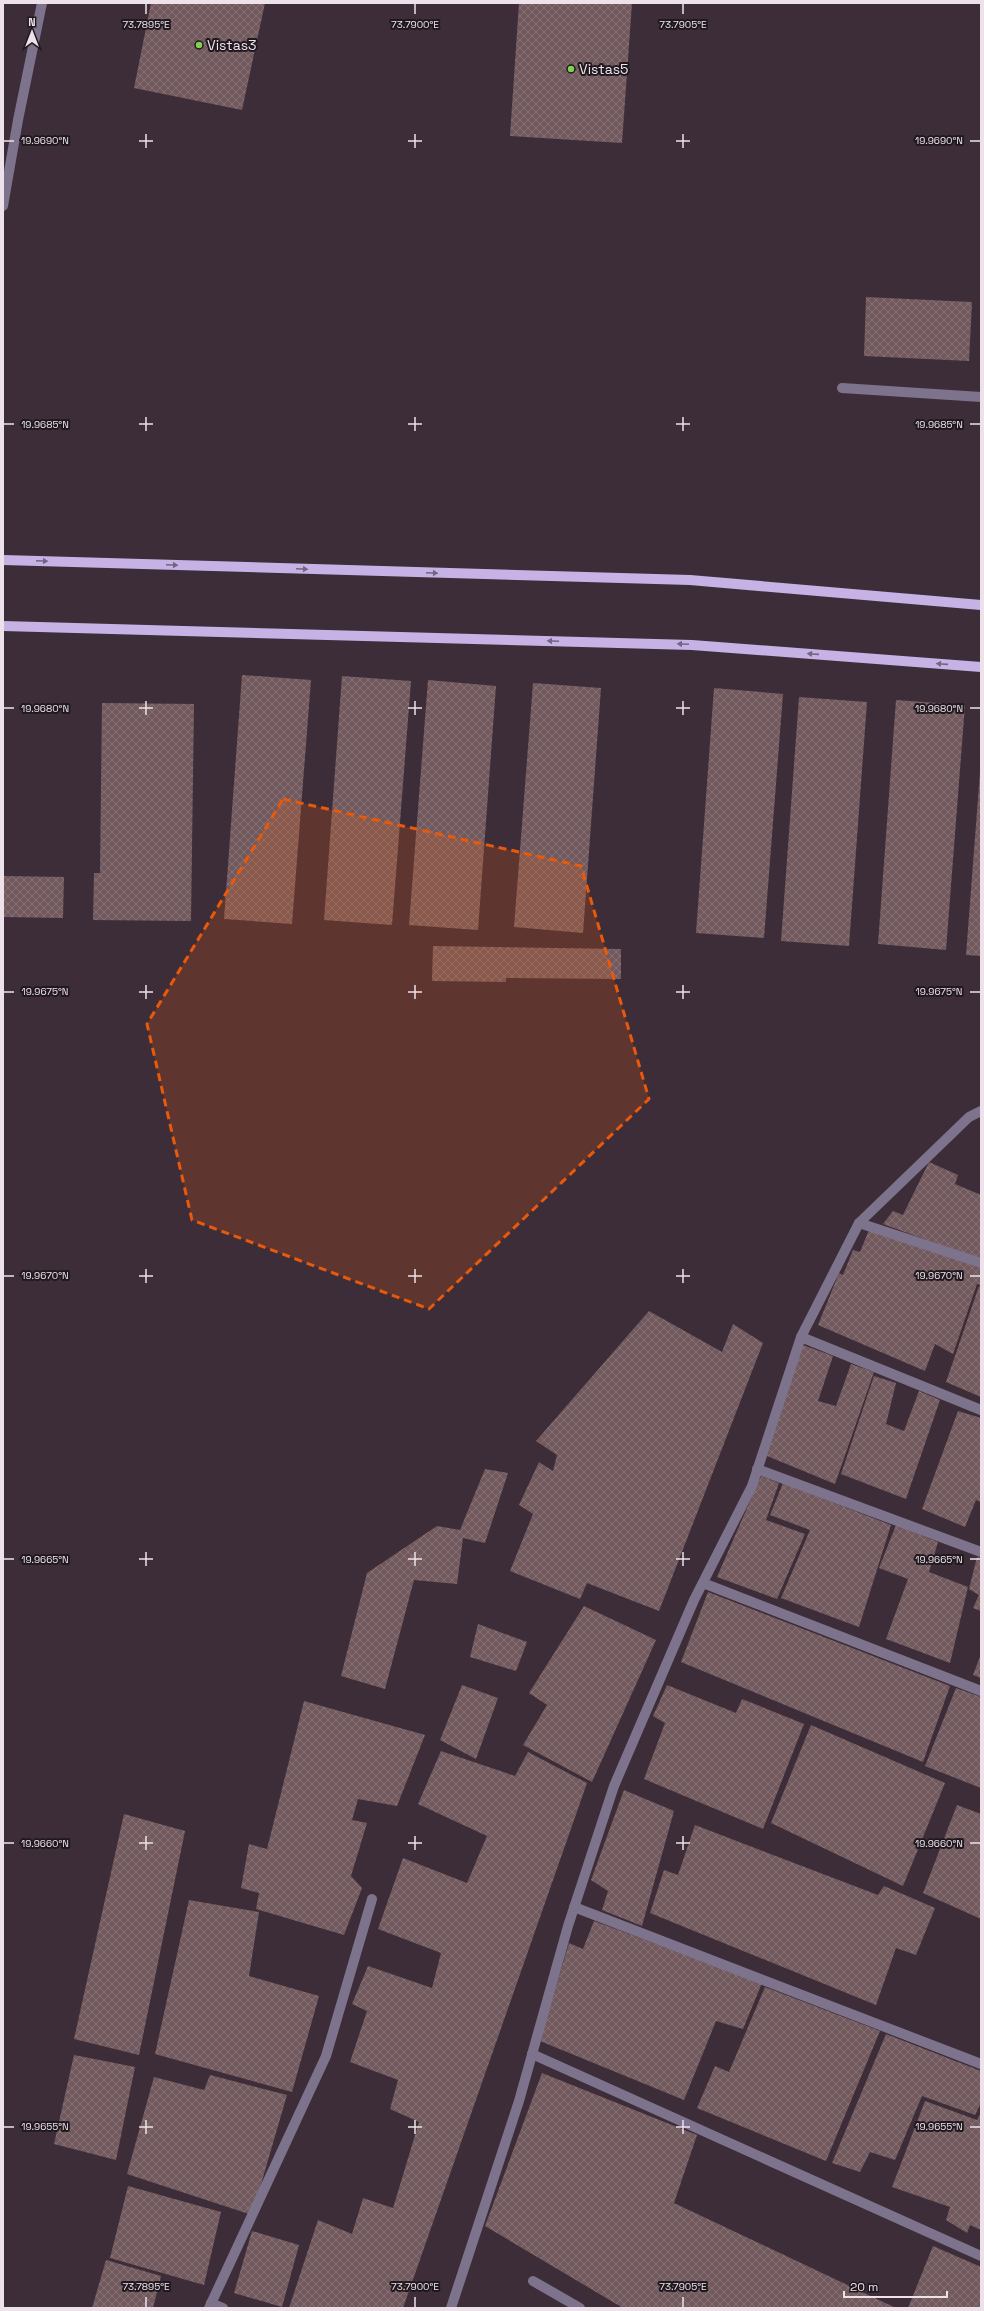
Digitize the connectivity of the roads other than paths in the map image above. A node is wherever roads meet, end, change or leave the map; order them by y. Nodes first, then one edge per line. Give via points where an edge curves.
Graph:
1 (42, 3) edge
2 (3, 206) edge
3 (842, 388) dead end
4 (981, 397) edge
5 (3, 560) edge
6 (981, 605) edge
7 (3, 626) edge
8 (981, 667) edge
9 (981, 1111) edge
10 (859, 1223) junction
11 (981, 1263) edge
12 (801, 1337) junction
13 (981, 1410) edge
14 (758, 1469) junction
15 (981, 1552) edge
16 (703, 1583) junction
17 (981, 1691) edge
18 (372, 1899) dead end
19 (574, 1907) junction
20 (532, 2054) junction
21 (981, 2064) edge
22 (981, 2256) edge
23 (533, 2281) dead end
24 (210, 2306) edge
25 (223, 2308) edge
26 (450, 2308) edge
27 (580, 2308) edge

1 - 2 street
3 - 4 street
5 -> 6 main road via 690,580
8 -> 7 main road via 692,645
9 - 10 street via 969,1117
10 - 11 street
10 - 12 street
12 - 13 street
12 - 14 street
14 - 15 street
14 - 16 street
16 - 17 street
16 - 19 street via 614,1786
18 - 24 street via 326,2056
19 - 20 street
19 - 21 street
20 - 22 street
20 - 26 street
23 - 27 street
24 - 25 street

